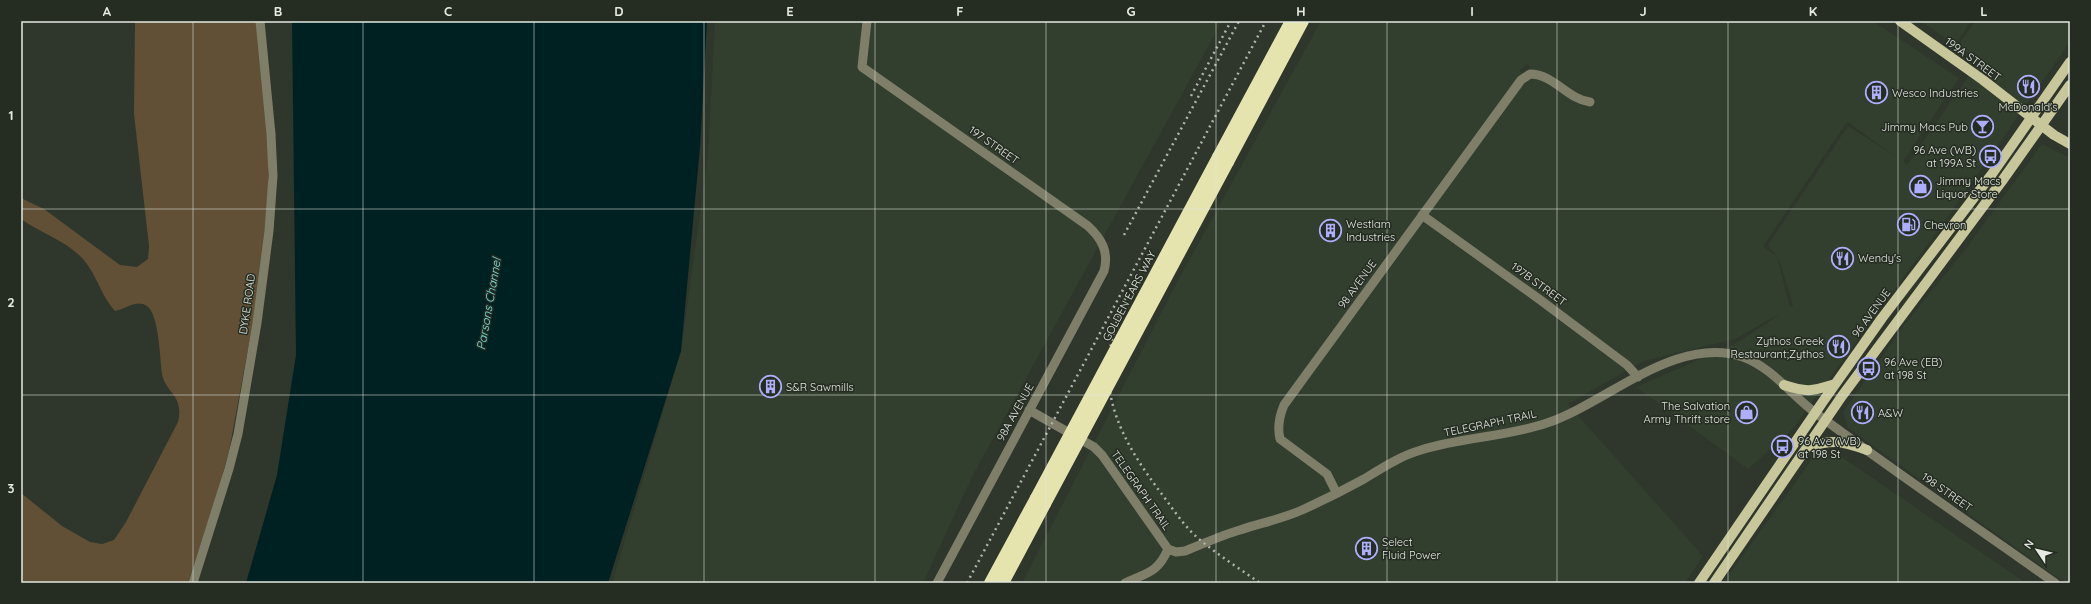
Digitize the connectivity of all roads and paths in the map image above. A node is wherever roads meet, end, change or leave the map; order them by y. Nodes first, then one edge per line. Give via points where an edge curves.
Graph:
1 (260, 21) edge
2 (867, 21) edge
3 (1291, 21) edge
4 (1303, 21) edge
5 (1900, 21) edge
6 (2070, 62) edge
7 (2070, 85) edge
8 (1590, 102) dead end
9 (2032, 117) junction
10 (2042, 125) junction
11 (2070, 144) edge
12 (1223, 159) junction
13 (1422, 215) junction
14 (1105, 249) joint
15 (1638, 377) junction
16 (1835, 384) junction
17 (1784, 385) junction
18 (1029, 410) junction
19 (1815, 413) junction
20 (1825, 420) junction
21 (1807, 447) junction
22 (1867, 450) junction
23 (1336, 492) junction
24 (1040, 501) junction
25 (1168, 549) junction
26 (192, 583) edge
27 (937, 583) edge
28 (990, 583) edge
29 (1003, 583) edge
30 (1125, 583) edge
31 (1699, 583) edge
32 (1714, 583) edge
33 (2056, 583) edge

1 - 26 street, DYKE ROAD via 273,176 269,231 257,323 238,434
2 - 14 street, 197 STREET via 862,67 1088,226 1101,240
3 - 12 highway
4 - 12 highway
5 - 9 main road, 199A STREET
6 - 9 main road, 96 AVENUE
7 - 10 main road
8 - 13 street, 98 AVENUE via 1579,101 1544,76 1530,74 1521,80
9 - 10 main road, 199A STREET
9 - 16 main road, 96 AVENUE
10 - 11 main road, 199A STREET
10 - 20 main road
12 - 24 highway, bridge
13 - 15 street, 197B STREET via 1627,365
13 - 23 street, 98 AVENUE via 1284,405 1280,416 1280,438 1327,474
14 - 18 street, 98A AVENUE via 1107,256 1104,271
15 - 17 street, TELEGRAPH TRAIL via 1689,355 1716,351 1745,358 1763,368
15 - 23 street, TELEGRAPH TRAIL via 1560,418 1520,431 1422,449 1399,458
16 - 17 main road via 1804,391
16 - 19 main road, 96 AVENUE
17 - 19 street, TELEGRAPH TRAIL
18 - 25 street, TELEGRAPH TRAIL via 1094,447 1102,455
18 - 27 street, 98A AVENUE
19 - 20 street, TELEGRAPH TRAIL
19 - 31 main road, 96 AVENUE
20 - 21 main road
20 - 22 street, 198 STREET
21 - 22 main road via 1841,441
21 - 32 main road
22 - 33 street, 198 STREET
23 - 25 street, TELEGRAPH TRAIL via 1300,511 1238,530 1185,551 1176,552
24 - 28 highway
24 - 29 highway
25 - 30 street via 1163,562 1157,568

